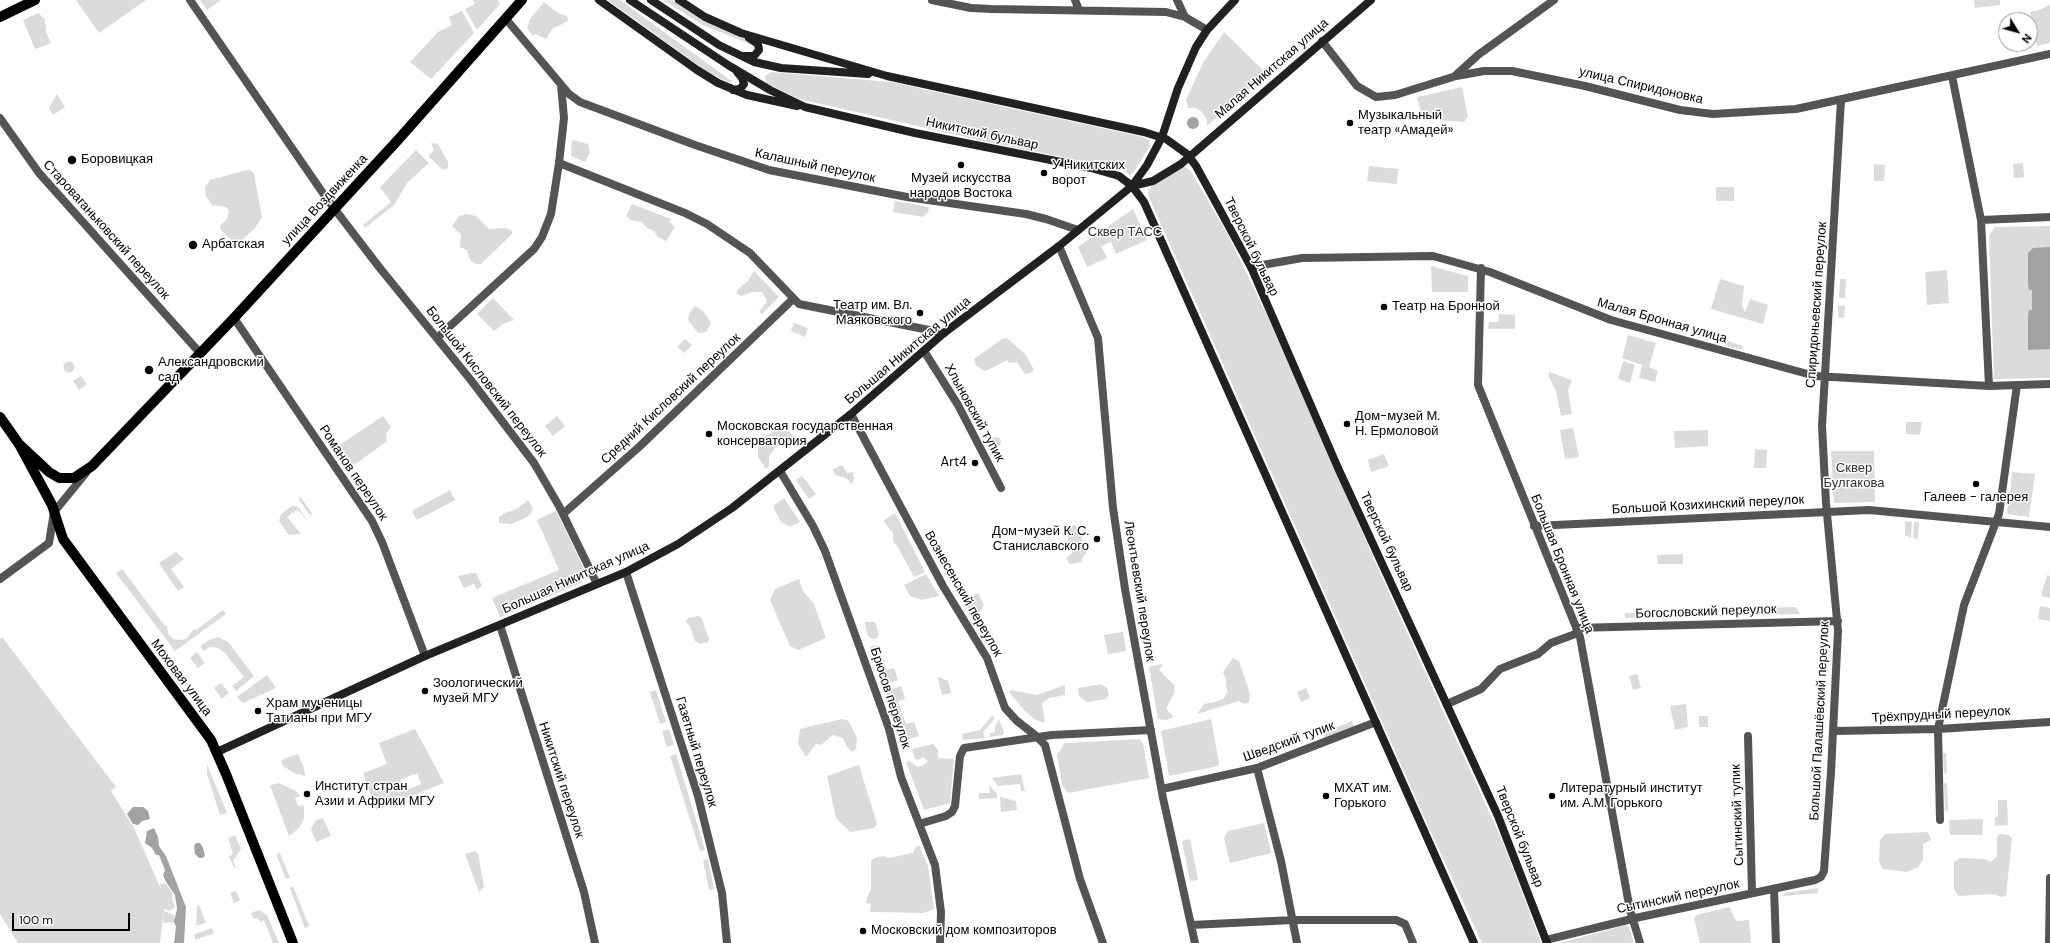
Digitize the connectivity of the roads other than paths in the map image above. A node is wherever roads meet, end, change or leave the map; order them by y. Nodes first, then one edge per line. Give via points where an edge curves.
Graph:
1 (36, 0) edge
2 (190, 0) edge
3 (522, 0) edge
4 (600, 0) edge
5 (630, 0) edge
6 (651, 0) edge
7 (679, 0) edge
8 (932, 0) edge
9 (1075, 0) edge
10 (1176, 0) edge
11 (1235, 0) edge
12 (1371, 0) edge
13 (1554, 0) edge
14 (1079, 10) junction
15 (0, 17) edge
16 (1184, 17) junction
17 (506, 19) junction
18 (1207, 30) junction
19 (742, 33) junction
20 (1322, 41) junction
21 (2050, 54) edge
22 (738, 55) junction
23 (728, 65) junction
24 (887, 76) junction
25 (1456, 76) junction
26 (1952, 76) junction
27 (561, 85) junction
28 (732, 90) junction
29 (1841, 100) junction
30 (805, 107) junction
31 (0, 118) edge
32 (1162, 137) junction
33 (1189, 157) junction
34 (559, 163) junction
35 (1132, 186) junction
36 (334, 209) junction
37 (2050, 217) edge
38 (1982, 220) junction
39 (1078, 230) junction
40 (1059, 246) junction
41 (1251, 267) junction
42 (1481, 268) junction
43 (793, 299) junction
44 (234, 318) junction
45 (944, 334) junction
46 (437, 338) junction
47 (924, 351) junction
48 (200, 353) junction
49 (1824, 377) junction
50 (2050, 384) edge
51 (2017, 385) junction
52 (1989, 386) junction
53 (851, 414) junction
54 (0, 417) edge
55 (19, 444) junction
56 (92, 466) junction
57 (780, 471) junction
58 (49, 472) joint
59 (1001, 488) dead end
60 (1827, 511) junction
61 (54, 512) junction
62 (563, 514) junction
63 (1997, 522) junction
64 (1534, 526) junction
65 (2050, 527) edge
66 (626, 572) junction
67 (0, 580) edge
68 (597, 584) junction
69 (1838, 621) junction
70 (500, 625) junction
71 (1577, 630) junction
72 (425, 656) junction
73 (1447, 704) junction
74 (1376, 722) junction
75 (2050, 722) edge
76 (1938, 729) junction
77 (1151, 730) junction
78 (1834, 731) junction
79 (1748, 736) dead end
80 (1037, 737) junction
81 (217, 752) junction
82 (1257, 768) junction
83 (1162, 789) junction
84 (1940, 820) dead end
85 (919, 824) junction
86 (2050, 878) edge
87 (1815, 880) joint
88 (1774, 889) junction
89 (1752, 893) junction
90 (1632, 919) junction
91 (1293, 920) junction
92 (1190, 925) junction
93 (1547, 942) edge
94 (292, 943) edge
95 (595, 943) edge
96 (727, 943) edge
97 (940, 943) edge
98 (1103, 943) edge
99 (1194, 943) edge
100 (1297, 943) edge
101 (1413, 943) edge
102 (1474, 943) edge
103 (1640, 943) edge
104 (1776, 943) edge
105 (2049, 943) edge

1 - 15 main road
2 - 36 street, Большой Кисловский переулок
3 - 17 main road, улица Воздвиженка
4 - 28 main road, Никитский бульвар via 697,70
5 - 23 main road, Никитский бульвар
6 - 22 main road via 705,37
7 - 19 main road via 705,17
8 - 14 street via 971,8
9 - 14 street
10 - 16 street
11 - 18 main road
12 - 20 main road, Малая Никитская улица
13 - 25 street via 1478,56
14 - 16 street via 1158,11
16 - 18 street
17 - 27 street, Калашный переулок
17 - 36 main road, улица Воздвиженка
18 - 32 main road via 1188,64
19 - 22 main road via 757,42 759,50 754,56
19 - 24 main road
20 - 25 street, улица Спиридоновка via 1357,86 1376,97 1396,95
20 - 33 main road, Малая Никитская улица
21 - 26 street, улица Спиридоновка
22 - 24 main road via 754,62 781,68
23 - 28 main road via 744,82 740,89
23 - 30 main road, Никитский бульвар
24 - 32 main road
25 - 29 street, улица Спиридоновка via 1484,71 1522,72 1702,113 1778,111
26 - 29 street, улица Спиридоновка
26 - 38 street
27 - 34 street via 564,118
27 - 39 street, Калашный переулок via 580,102 752,165 907,197 1026,214
28 - 30 main road, Никитский бульвар via 769,101
29 - 49 street, Спиридоньевский переулок
30 - 35 main road, Никитский бульвар via 1091,168 1119,176
31 - 48 street, Староваганьковский переулок via 39,174
32 - 33 main road, Тверской бульвар via 1177,145
32 - 35 main road
33 - 35 main road, Малая Никитская улица via 1158,179
33 - 41 main road, Тверской бульвар
34 - 43 street via 685,213 714,228 750,253
34 - 46 street via 551,214 538,243
35 - 39 main road, Большая Никитская улица
35 - 74 main road, Никитский бульвар via 1144,202
36 - 44 main road, улица Воздвиженка
36 - 46 street, Большой Кисловский переулок
37 - 38 street
38 - 52 street
39 - 40 main road, Большая Никитская улица
40 - 45 main road, Большая Никитская улица
40 - 77 street, Леонтьевский переулок via 1098,338 1113,508
41 - 42 street, Малая Бронная улица via 1302,258 1419,255
41 - 73 main road, Тверской бульвар via 1346,486
42 - 49 street, Малая Бронная улица via 1611,320
42 - 64 street, Большая Бронная улица via 1478,385
43 - 45 street via 804,307
43 - 62 street, Средний Кисловский переулок via 639,447
44 - 48 main road, улица Воздвиженка
44 - 72 street, Романов переулок via 376,527
45 - 47 main road, Большая Никитская улица
46 - 62 street, Большой Кисловский переулок via 530,457
47 - 53 main road, Большая Никитская улица
47 - 59 street, Хлыновский тупик via 958,405
48 - 56 main road, улица Воздвиженка
49 - 52 street, Малая Бронная улица
49 - 60 street, Спиридоньевский переулок via 1822,426
50 - 51 street, Малая Бронная улица
51 - 52 street, Малая Бронная улица
51 - 63 street
53 - 57 main road, Большая Никитская улица
53 - 80 street, Вознесенский переулок via 943,586 987,658 1006,708
54 - 55 main road, Моховая улица
55 - 58 main road, Моховая улица
55 - 61 main road, Моховая улица
56 - 58 main road, улица Воздвиженка via 67,480
56 - 61 street, улица Воздвиженка
57 - 66 main road, Большая Никитская улица via 732,508 678,544
57 - 85 street, Брюсов переулок via 825,551 890,729 901,777
60 - 63 street, Большой Козихинский переулок via 1870,510
60 - 64 street, Большой Козихинский переулок
60 - 69 street, Большой Палашёвский переулок
61 - 67 street via 49,543
61 - 81 main road, Моховая улица via 63,539 199,723
62 - 68 street, Большой Кисловский переулок
63 - 65 street, Большой Козихинский переулок
63 - 76 street via 1964,605
64 - 71 street, Большая Бронная улица
66 - 68 main road, Большая Никитская улица
66 - 96 street, Газетный переулок via 698,796 722,892
68 - 70 main road, Большая Никитская улица
69 - 71 street, Богословский переулок
69 - 78 street, Большой Палашёвский переулок
70 - 72 main road, Большая Никитская улица
70 - 95 street, Никитский переулок via 584,892
71 - 73 street, Богословский переулок via 1551,643 1538,654 1500,669 1481,689
71 - 90 street, Большая Бронная улица
72 - 81 main road, Большая Никитская улица
73 - 93 main road, Тверской бульвар via 1514,854
74 - 82 street, Шведский тупик
74 - 102 main road
75 - 76 street, Трёхпрудный переулок
76 - 78 street, Трёхпрудный переулок
76 - 84 street
77 - 80 street
77 - 83 street, Леонтьевский переулок
78 - 87 street, Большой Палашёвский переулок via 1825,868 1821,877
79 - 89 street, Сытинский тупик
80 - 85 street via 964,748 960,756 955,806 952,812
80 - 98 street, Вознесенский переулок via 1047,749 1080,879
81 - 94 main road, Моховая улица
82 - 83 street, Шведский тупик
82 - 91 street
83 - 92 street, Леонтьевский переулок
85 - 97 street, Брюсов переулок via 939,883
86 - 105 street
87 - 88 street, Сытинский переулок
88 - 89 street, Сытинский переулок
88 - 104 street
89 - 90 street, Сытинский переулок
90 - 93 street, Сытинский переулок
90 - 103 street, Большая Бронная улица
91 - 92 street
91 - 100 street
91 - 101 street via 1399,920 1407,927
92 - 99 street, Леонтьевский переулок

